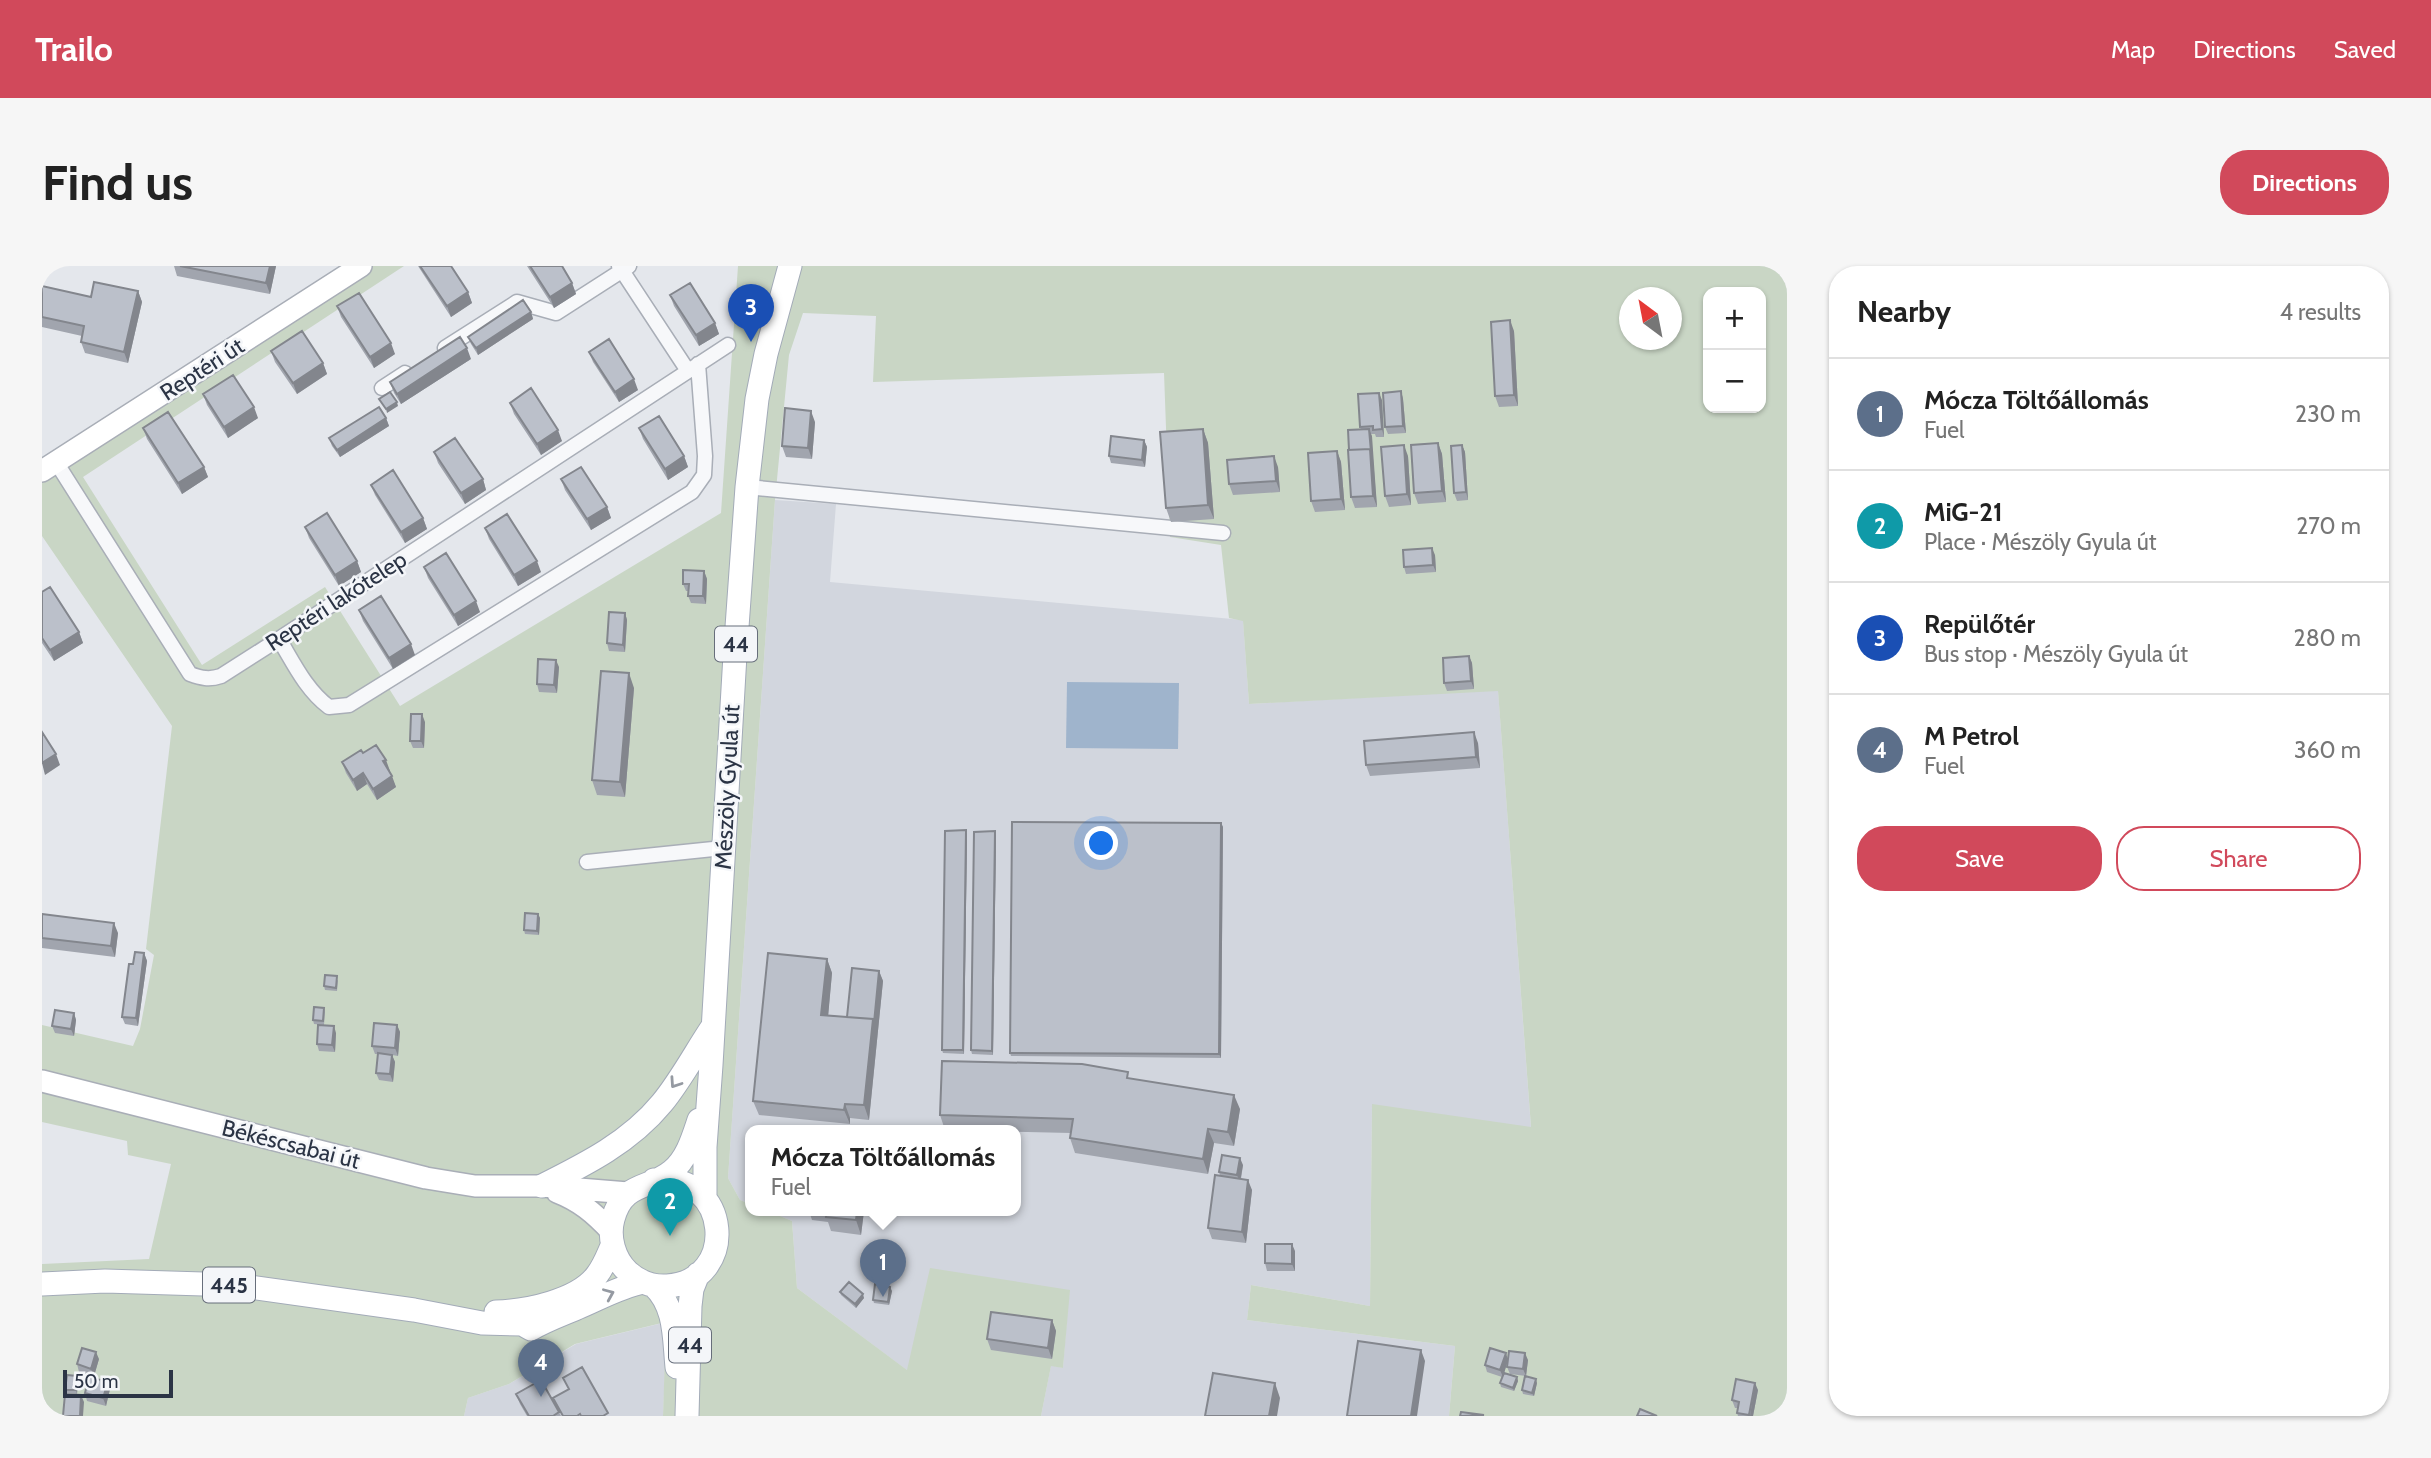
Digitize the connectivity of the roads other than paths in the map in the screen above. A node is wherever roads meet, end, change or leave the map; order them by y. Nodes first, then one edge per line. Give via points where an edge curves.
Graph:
1 (361, 266) edge
2 (790, 266) edge
3 (623, 268) edge
4 (728, 345) dead end
5 (693, 367) junction
6 (382, 388) dead end
7 (49, 467) edge
8 (747, 487) junction
9 (1223, 533) dead end
10 (279, 639) junction
11 (723, 848) junction
12 (587, 862) dead end
13 (713, 1026) junction
14 (42, 1081) edge
15 (709, 1087) junction
16 (654, 1180) junction
17 (542, 1186) junction
18 (628, 1193) junction
19 (705, 1198) junction
20 (611, 1238) junction
21 (698, 1275) junction
22 (42, 1284) edge
23 (648, 1284) junction
24 (414, 1310) junction
25 (685, 1416) edge

1 - 7 street, Reptéri út
2 - 8 main road, Mészöly Gyula út / 44 via 757,399
3 - 5 street
3 - 6 street via 556,313 517,302
4 - 5 street, Reptéri lakótelep
5 - 10 street, Reptéri lakótelep
5 - 10 street via 705,456 704,475 692,492 349,705 329,707 320,701
7 - 10 street, Reptéri lakótelep via 190,674 212,679 221,676
8 - 9 street
8 - 11 main road, Mészöly Gyula út / 44
11 - 12 street
11 - 13 main road, Mészöly Gyula út / 44
13 - 15 main road, Mészöly Gyula út / 44
13 -> 17 main road via 662,1103 629,1136
14 - 17 street, Békéscsabai út via 426,1178 475,1186
15 - 16 main road, Mészöly Gyula út / 44 via 687,1151 672,1172
15 - 19 main road, Mészöly Gyula út / 44
16 - 18 main road, Mészöly Gyula út / 44
16 - 19 main road via 679,1181
17 - 18 street, Békéscsabai út
17 - 20 street, Békéscsabai út via 580,1202
18 - 20 main road via 616,1210
19 - 21 main road, Mészöly Gyula út / 44 via 717,1221 717,1242
20 - 23 main road, Mészöly Gyula út / 44 via 626,1270
20 - 24 main road, 445 via 604,1264 592,1280 560,1299 531,1309 499,1312
21 - 23 main road via 673,1286
21 - 25 main road, Mészöly Gyula út / 44 via 690,1306
22 - 24 main road, 445 via 236,1285
24 -> 23 main road, 445 via 531,1329 611,1292
23 - 25 main road, Mészöly Gyula út / 44 via 663,1294 670,1309

